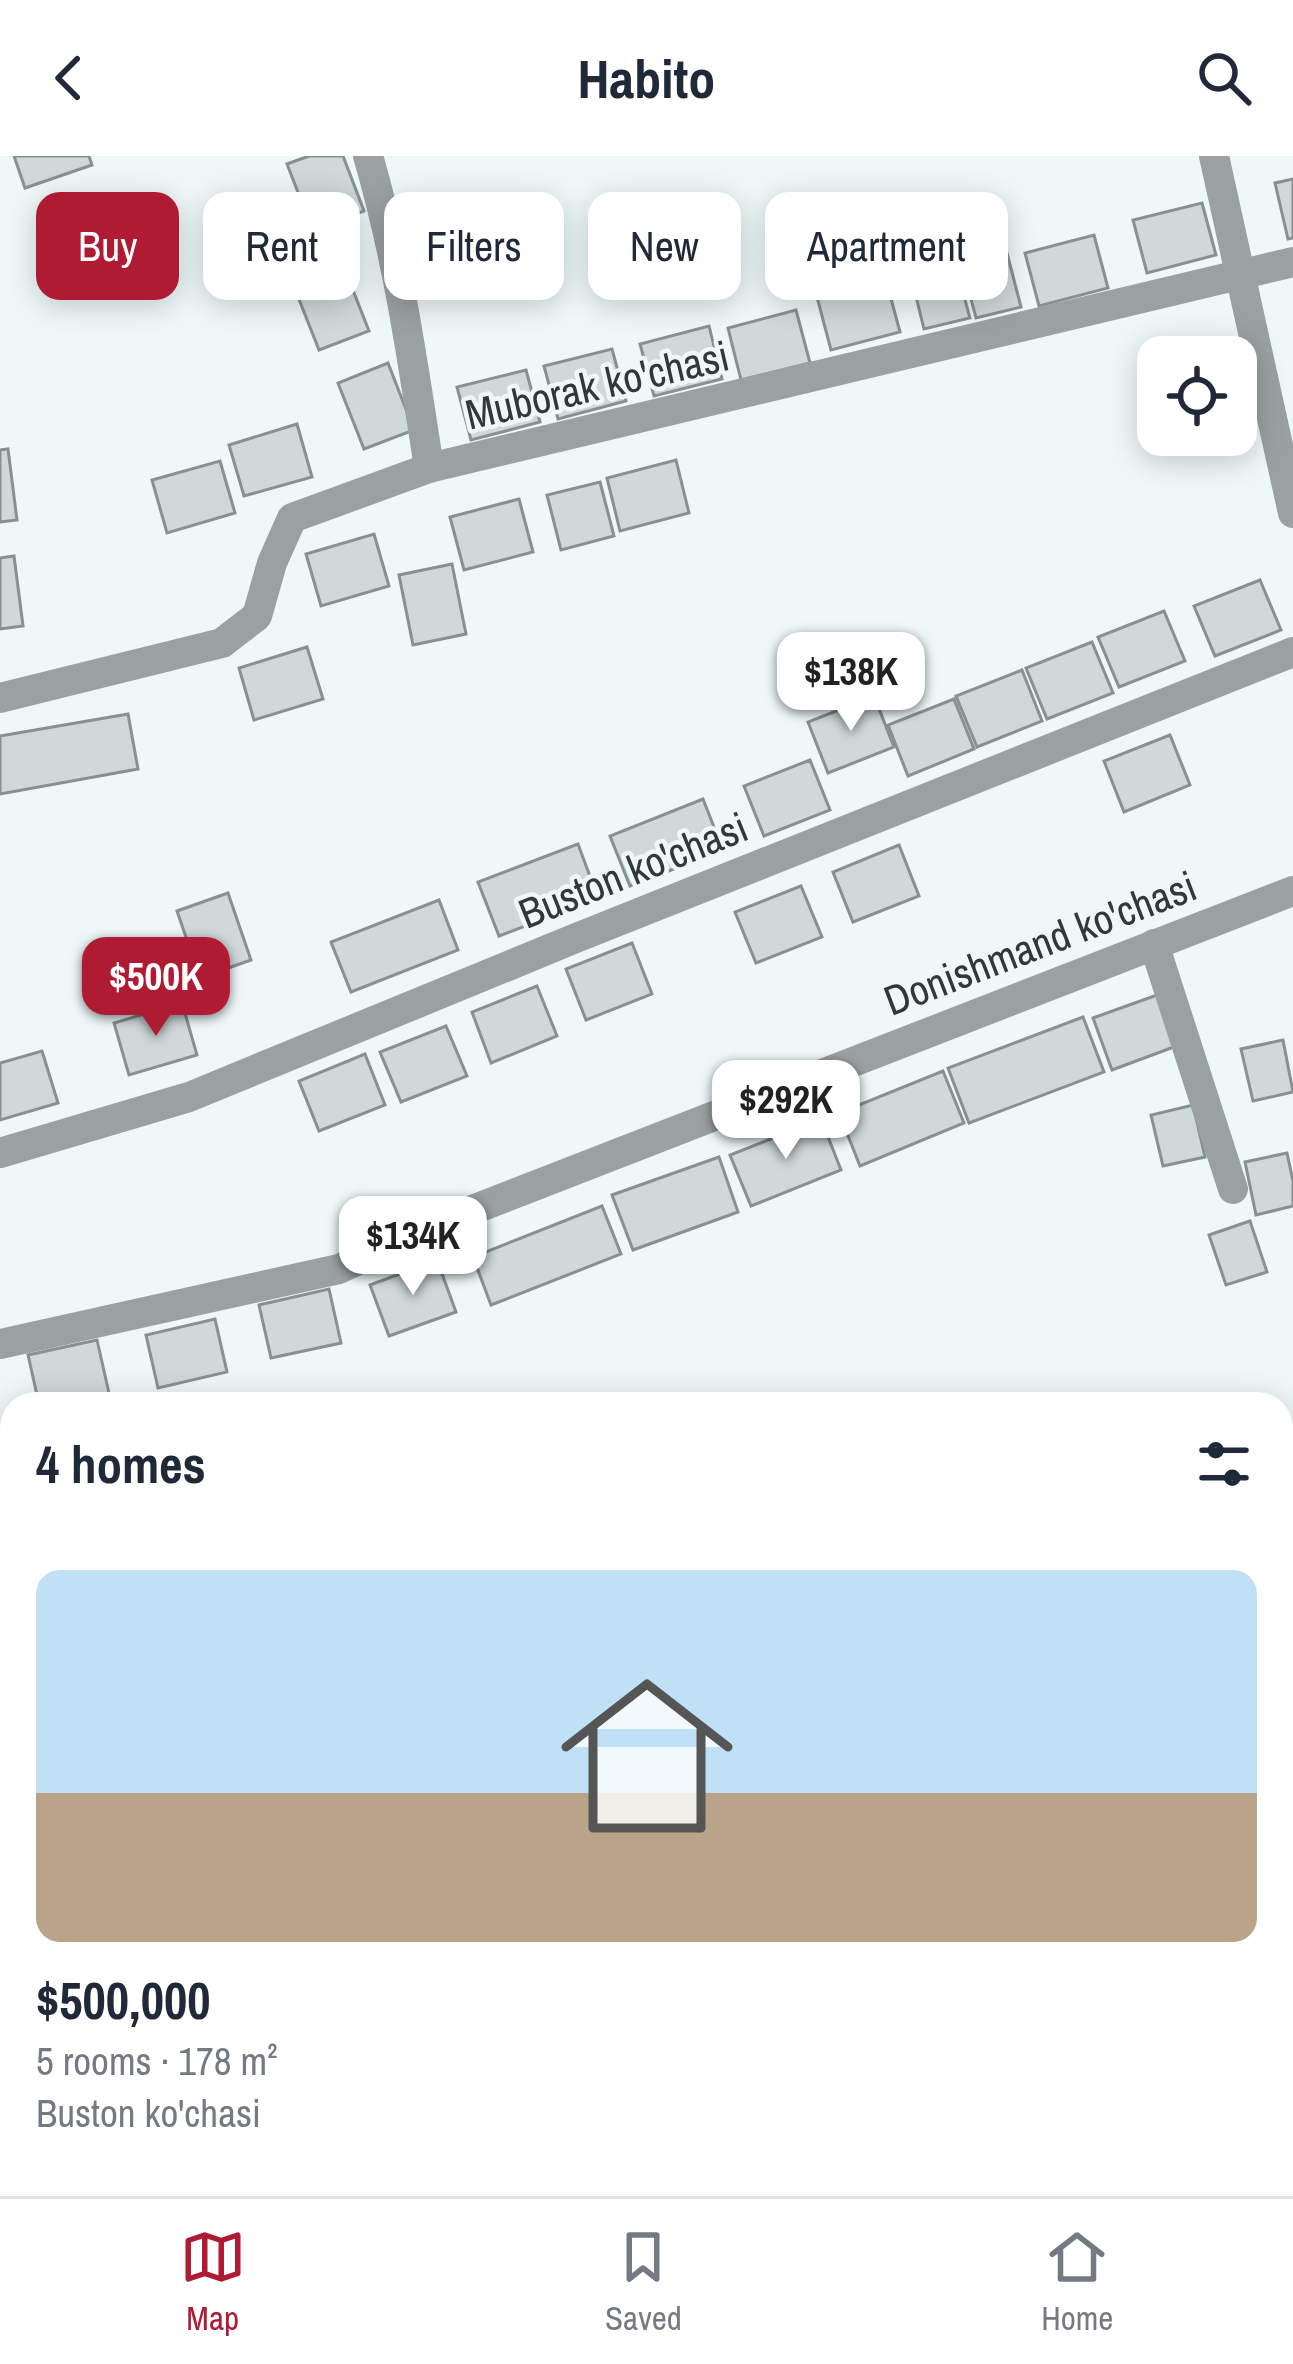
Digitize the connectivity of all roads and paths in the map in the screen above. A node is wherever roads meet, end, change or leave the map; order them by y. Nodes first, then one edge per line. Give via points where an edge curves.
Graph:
1 (368, 156) edge
2 (1214, 156) edge
3 (1293, 262) edge
4 (1240, 273) junction
5 (429, 468) junction
6 (1293, 513) edge
7 (1293, 652) edge
8 (0, 698) edge
9 (1293, 890) edge
10 (1154, 944) junction
11 (0, 1154) edge
12 (1233, 1189) dead end
13 (0, 1344) edge

1 - 5 street
2 - 4 street
3 - 4 street, Muborak ko'chasi
4 - 5 street, Muborak ko'chasi
4 - 6 street
5 - 8 street, Muborak ko'chasi via 292,518 257,616 222,643
7 - 11 street, Buston ko'chasi via 188,1097
9 - 10 street, Donishmand ko'chasi
10 - 12 street
10 - 13 street, Donishmand ko'chasi via 339,1269

